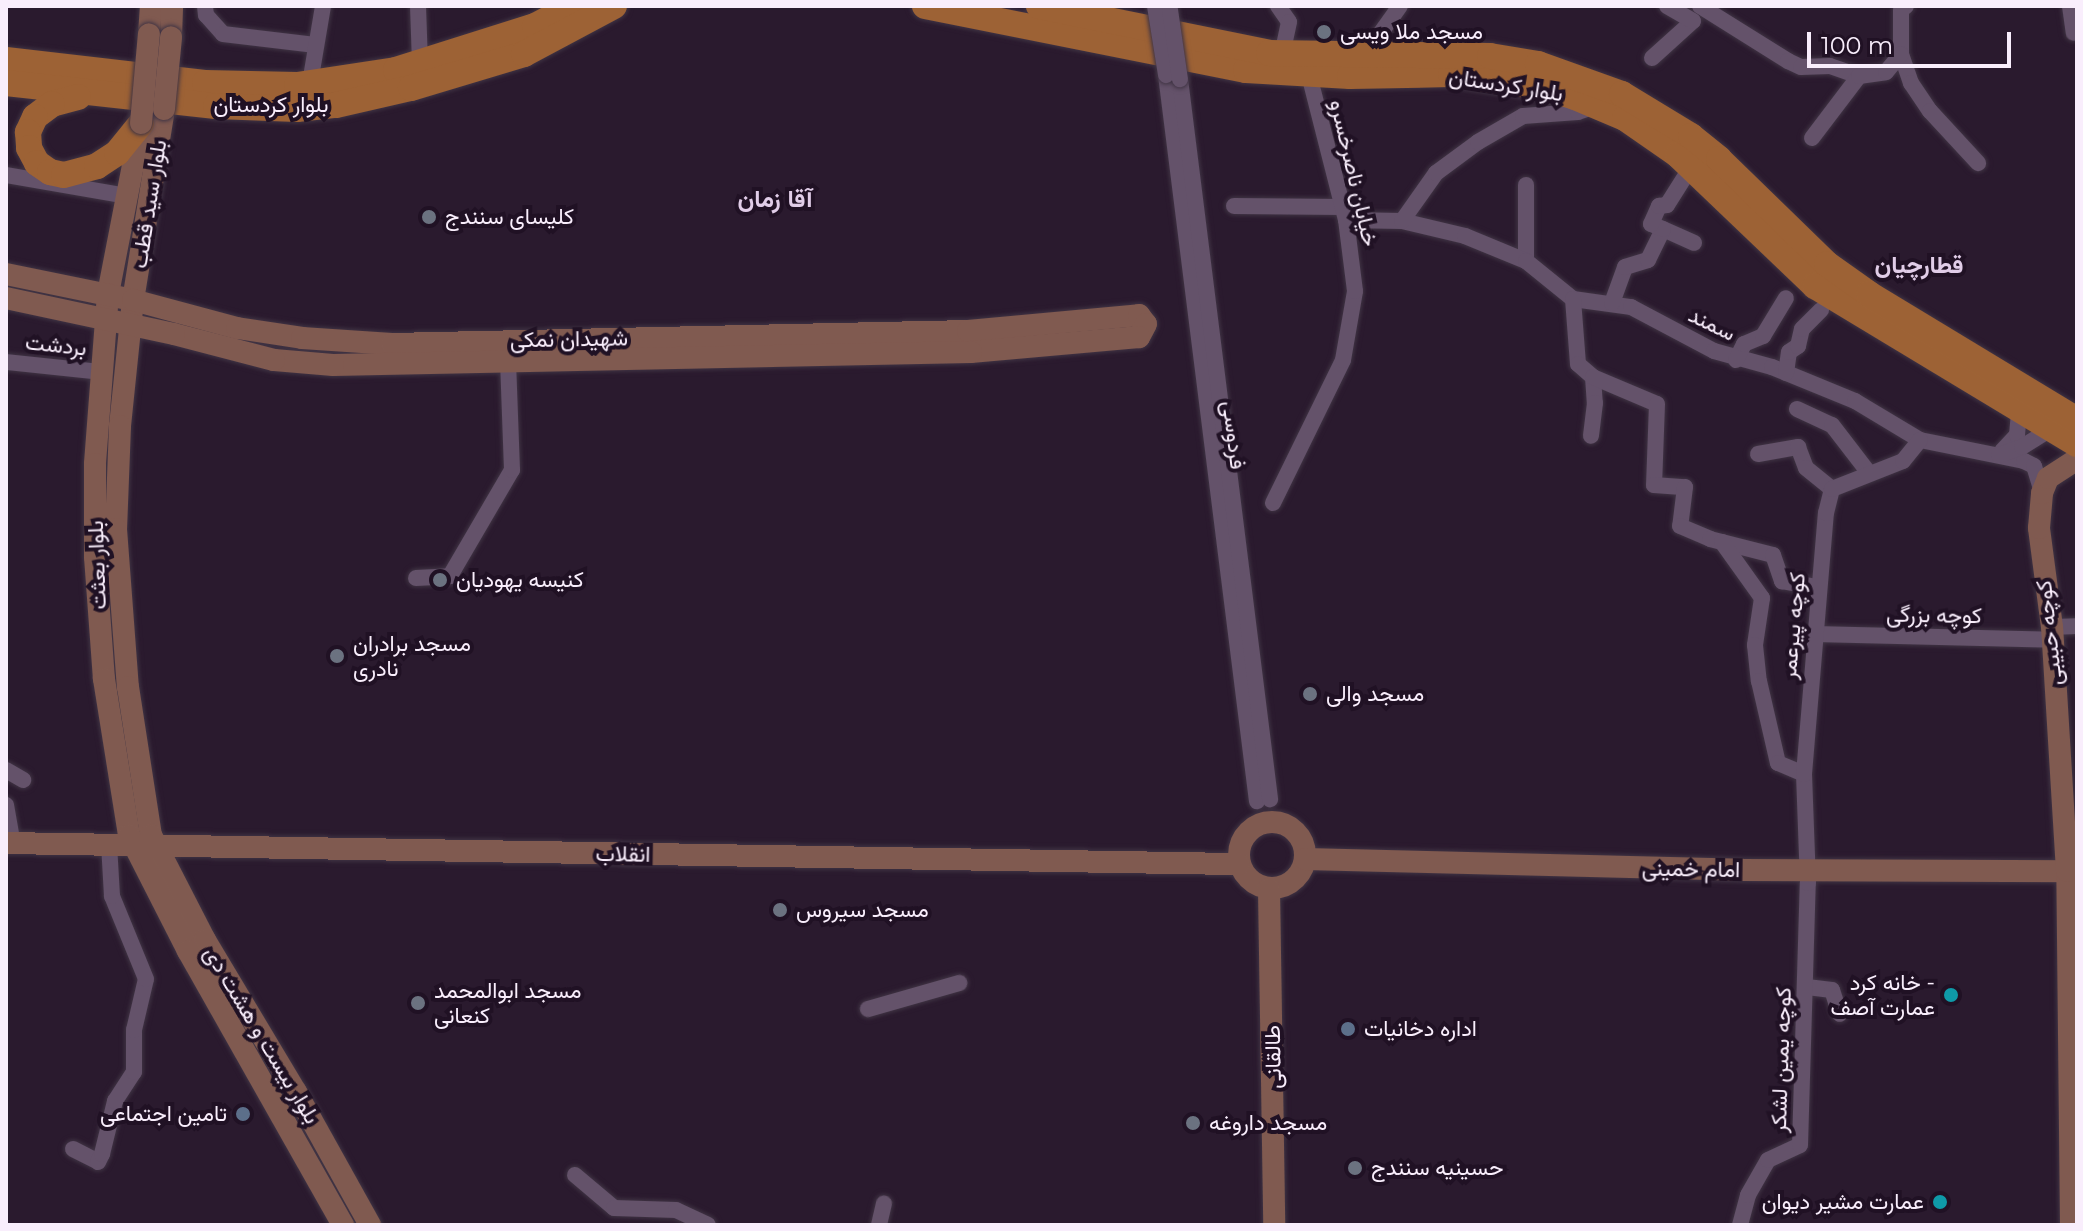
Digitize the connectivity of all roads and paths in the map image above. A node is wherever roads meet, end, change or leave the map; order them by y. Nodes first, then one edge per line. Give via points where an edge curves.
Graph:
1 (151, 6) edge
2 (172, 6) edge
3 (205, 6) edge
4 (323, 6) edge
5 (418, 6) edge
6 (573, 6) edge
7 (614, 6) edge
8 (925, 6) edge
9 (1039, 6) edge
10 (1278, 6) edge
11 (1400, 6) edge
12 (1667, 6) edge
13 (1906, 6) edge
14 (2070, 6) edge
15 (1165, 7) edge
16 (1696, 13) edge
17 (2074, 33) dead end
18 (160, 35) junction
19 (315, 45) junction
20 (1282, 54) junction
21 (1901, 54) junction
22 (1365, 55) junction
23 (1652, 58) dead end
24 (6, 60) edge
25 (420, 63) junction
26 (1309, 75) junction
27 (1859, 76) junction
28 (6, 83) edge
29 (310, 83) junction
30 (89, 94) junction
31 (154, 98) junction
32 (1595, 106) junction
33 (1812, 138) dead end
34 (1978, 163) dead end
35 (1691, 167) junction
36 (6, 175) edge
37 (1526, 185) dead end
38 (127, 196) junction
39 (1234, 206) dead end
40 (1344, 214) junction
41 (1402, 221) junction
42 (1657, 226) junction
43 (1694, 243) dead end
44 (1526, 261) junction
45 (6, 274) edge
46 (108, 294) junction
47 (6, 298) edge
48 (1786, 298) dead end
49 (1573, 299) junction
50 (133, 300) junction
51 (1612, 303) junction
52 (1821, 310) dead end
53 (106, 318) junction
54 (131, 324) junction
55 (1139, 326) dead end
56 (506, 352) junction
57 (1736, 360) junction
58 (6, 362) edge
59 (101, 372) junction
60 (1786, 373) junction
61 (1593, 377) junction
62 (1797, 409) dead end
63 (2019, 411) junction
64 (2077, 420) edge
65 (2051, 429) junction
66 (1591, 436) dead end
67 (1920, 440) junction
68 (2077, 444) edge
69 (1758, 454) dead end
70 (1997, 456) junction
71 (2077, 459) edge
72 (1869, 473) junction
73 (1832, 489) junction
74 (2042, 493) junction
75 (1273, 503) dead end
76 (1722, 542) junction
77 (416, 578) dead end
78 (1817, 587) junction
79 (2077, 626) edge
80 (2053, 633) junction
81 (1814, 634) junction
82 (6, 770) edge
83 (1804, 774) junction
84 (23, 780) dead end
85 (1264, 800) dead end
86 (6, 805) edge
87 (10, 838) edge
88 (136, 840) junction
89 (1238, 859) junction
90 (1305, 859) junction
91 (1808, 870) junction
92 (2072, 871) edge
93 (1269, 889) junction
94 (2073, 906) edge
95 (959, 983) dead end
96 (1807, 987) junction
97 (868, 1009) dead end
98 (1840, 1014) dead end
99 (296, 1092) junction
100 (276, 1102) junction
101 (73, 1149) dead end
102 (575, 1175) dead end
103 (2074, 1200) edge
104 (884, 1204) dead end
105 (343, 1225) edge
106 (370, 1225) edge
107 (708, 1225) edge
108 (879, 1225) edge
109 (1274, 1225) edge
110 (1740, 1225) edge
111 (2071, 1225) edge

1 - 18 main road
2 - 18 main road
3 - 19 street via 206,15 223,34
4 - 19 street
5 - 25 street
6 - 25 main road, بلوار کردستان via 535,26
7 - 31 main road, بلوار کردستان via 524,54 367,100 297,109
8 - 26 main road, بلوار کردستان via 1246,70
9 - 20 main road, بلوار کردستان
10 - 20 street via 1289,22
11 - 22 street
12 - 16 street
13 - 21 street via 1901,10
14 - 17 street
15 - 85 street, فردوسی, bridge
16 - 23 street
16 - 27 street via 1801,67 1830,66
18 - 31 main road, bridge
19 - 29 street
20 - 22 main road, بلوار کردستان
21 - 27 street via 1886,72
21 - 34 street via 1911,83 1930,111
22 - 64 main road, بلوار کردستان via 1490,56 1538,64 1622,94 1719,159 1827,264
24 - 31 main road, بلوار کردستان
25 - 29 main road, بلوار کردستان
26 - 32 main road, بلوار کردستان via 1472,76 1547,88
26 - 40 street, خیابان ناصرخسرو
27 - 33 street
28 - 30 main road, بلوار کردستان
29 - 31 main road, بلوار کردستان
30 - 31 main road, بلوار کردستان
30 - 31 main road via 52,104 35,117 28,132 29,148 50,172 64,175 97,166 117,153
31 - 38 main road, بلوار سید قطب
31 - 50 main road, بلوار سید قطب
32 - 35 main road, بلوار کردستان via 1625,118
32 - 41 street via 1523,116 1478,142 1436,173
35 - 42 street via 1667,205 1659,206
35 - 63 main road, بلوار کردستان via 1815,286
36 - 38 street
37 - 44 street
38 - 46 main road, بلوار سید قطب
39 - 40 street
40 - 41 street
40 - 75 street, خیابان ناصرخسرو via 1355,291 1343,360
41 - 44 street via 1465,236
42 - 43 street
42 - 51 street via 1648,260 1625,267
44 - 49 street
45 - 46 main road, شهیدان نمکی
46 - 50 main road, شهیدان نمکی
46 - 53 main road, بلوار بعثت
47 - 53 main road, شهیدان نمکی
48 - 57 street via 1763,336 1744,344
49 - 51 street, سمند
49 - 61 street via 1578,364
50 - 54 main road, بلوار بعثت
50 - 56 main road, شهیدان نمکی via 278,335
51 - 57 street, سمند via 1631,307
52 - 60 street via 1789,352
53 - 54 main road, شهیدان نمکی
53 - 59 main road, بلوار بعثت
54 - 56 main road, شهیدان نمکی via 274,360 333,365
54 - 88 main road, بلوار بعثت via 116,529
55 - 56 main road, شهیدان نمکی via 970,342
56 - 77 street via 512,470 450,576
57 - 60 street, سمند
58 - 59 street, بردشت
59 - 88 main road, بلوار بعثت via 95,557 104,679
60 - 67 street, سمند via 1855,401
61 - 66 street
61 - 76 street via 1657,404 1654,485 1685,487 1680,526
62 - 72 street via 1832,425
63 - 65 main road, بلوار کردستان
63 - 70 street via 2017,435
65 - 68 main road, بلوار کردستان
65 - 70 street
67 - 70 street, سمند
67 - 72 street via 1903,461
69 - 73 street via 1798,447 1806,468
70 - 74 street, سمند via 2034,466
71 - 74 main road via 2058,469
72 - 73 street
73 - 78 street, کوچه پیرعمر
74 - 80 main road, کوچه حبیبی via 2042,567
76 - 78 street via 1773,555 1782,581
76 - 83 street via 1762,598 1755,645 1778,763
78 - 81 street, کوچه پیرعمر
79 - 80 street, کوچه بزرگی
80 - 81 street, کوچه بزرگی
80 - 92 main road, کوچه حبیبی
81 - 83 street, کوچه پیرعمر
82 - 84 street
83 - 91 street, کوچه پیرعمر
86 - 87 street
87 - 88 main road, انقلاب
88 - 89 main road, انقلاب
88 - 99 main road, بلوار بیست و هشت دی via 205,940
88 - 100 main road, بلوار بیست و هشت دی via 188,951
88 - 101 street via 112,896 146,979 134,1030 134,1072 115,1101 98,1162
89 - 90 main road via 1251,829 1276,822 1300,838
89 - 93 main road via 1250,881
90 - 91 main road, امام خمینی
90 - 93 main road via 1296,878
91 - 92 main road, امام خمینی
91 - 96 street, کوچه یمین لشکر
92 - 94 main road, کوچه حبیبی
93 - 109 main road, طالقانی
94 - 103 main road, کوچه حبیبی
95 - 97 street
96 - 98 street via 1832,990
96 - 110 street, کوچه یمین لشکر via 1800,1145 1768,1160 1748,1195
99 - 100 main road
99 - 106 main road, بلوار بیست و هشت دی
100 - 105 main road, بلوار بیست و هشت دی
102 - 107 street via 614,1208 676,1210
103 - 111 main road, کوچه حبیبی
104 - 108 street

